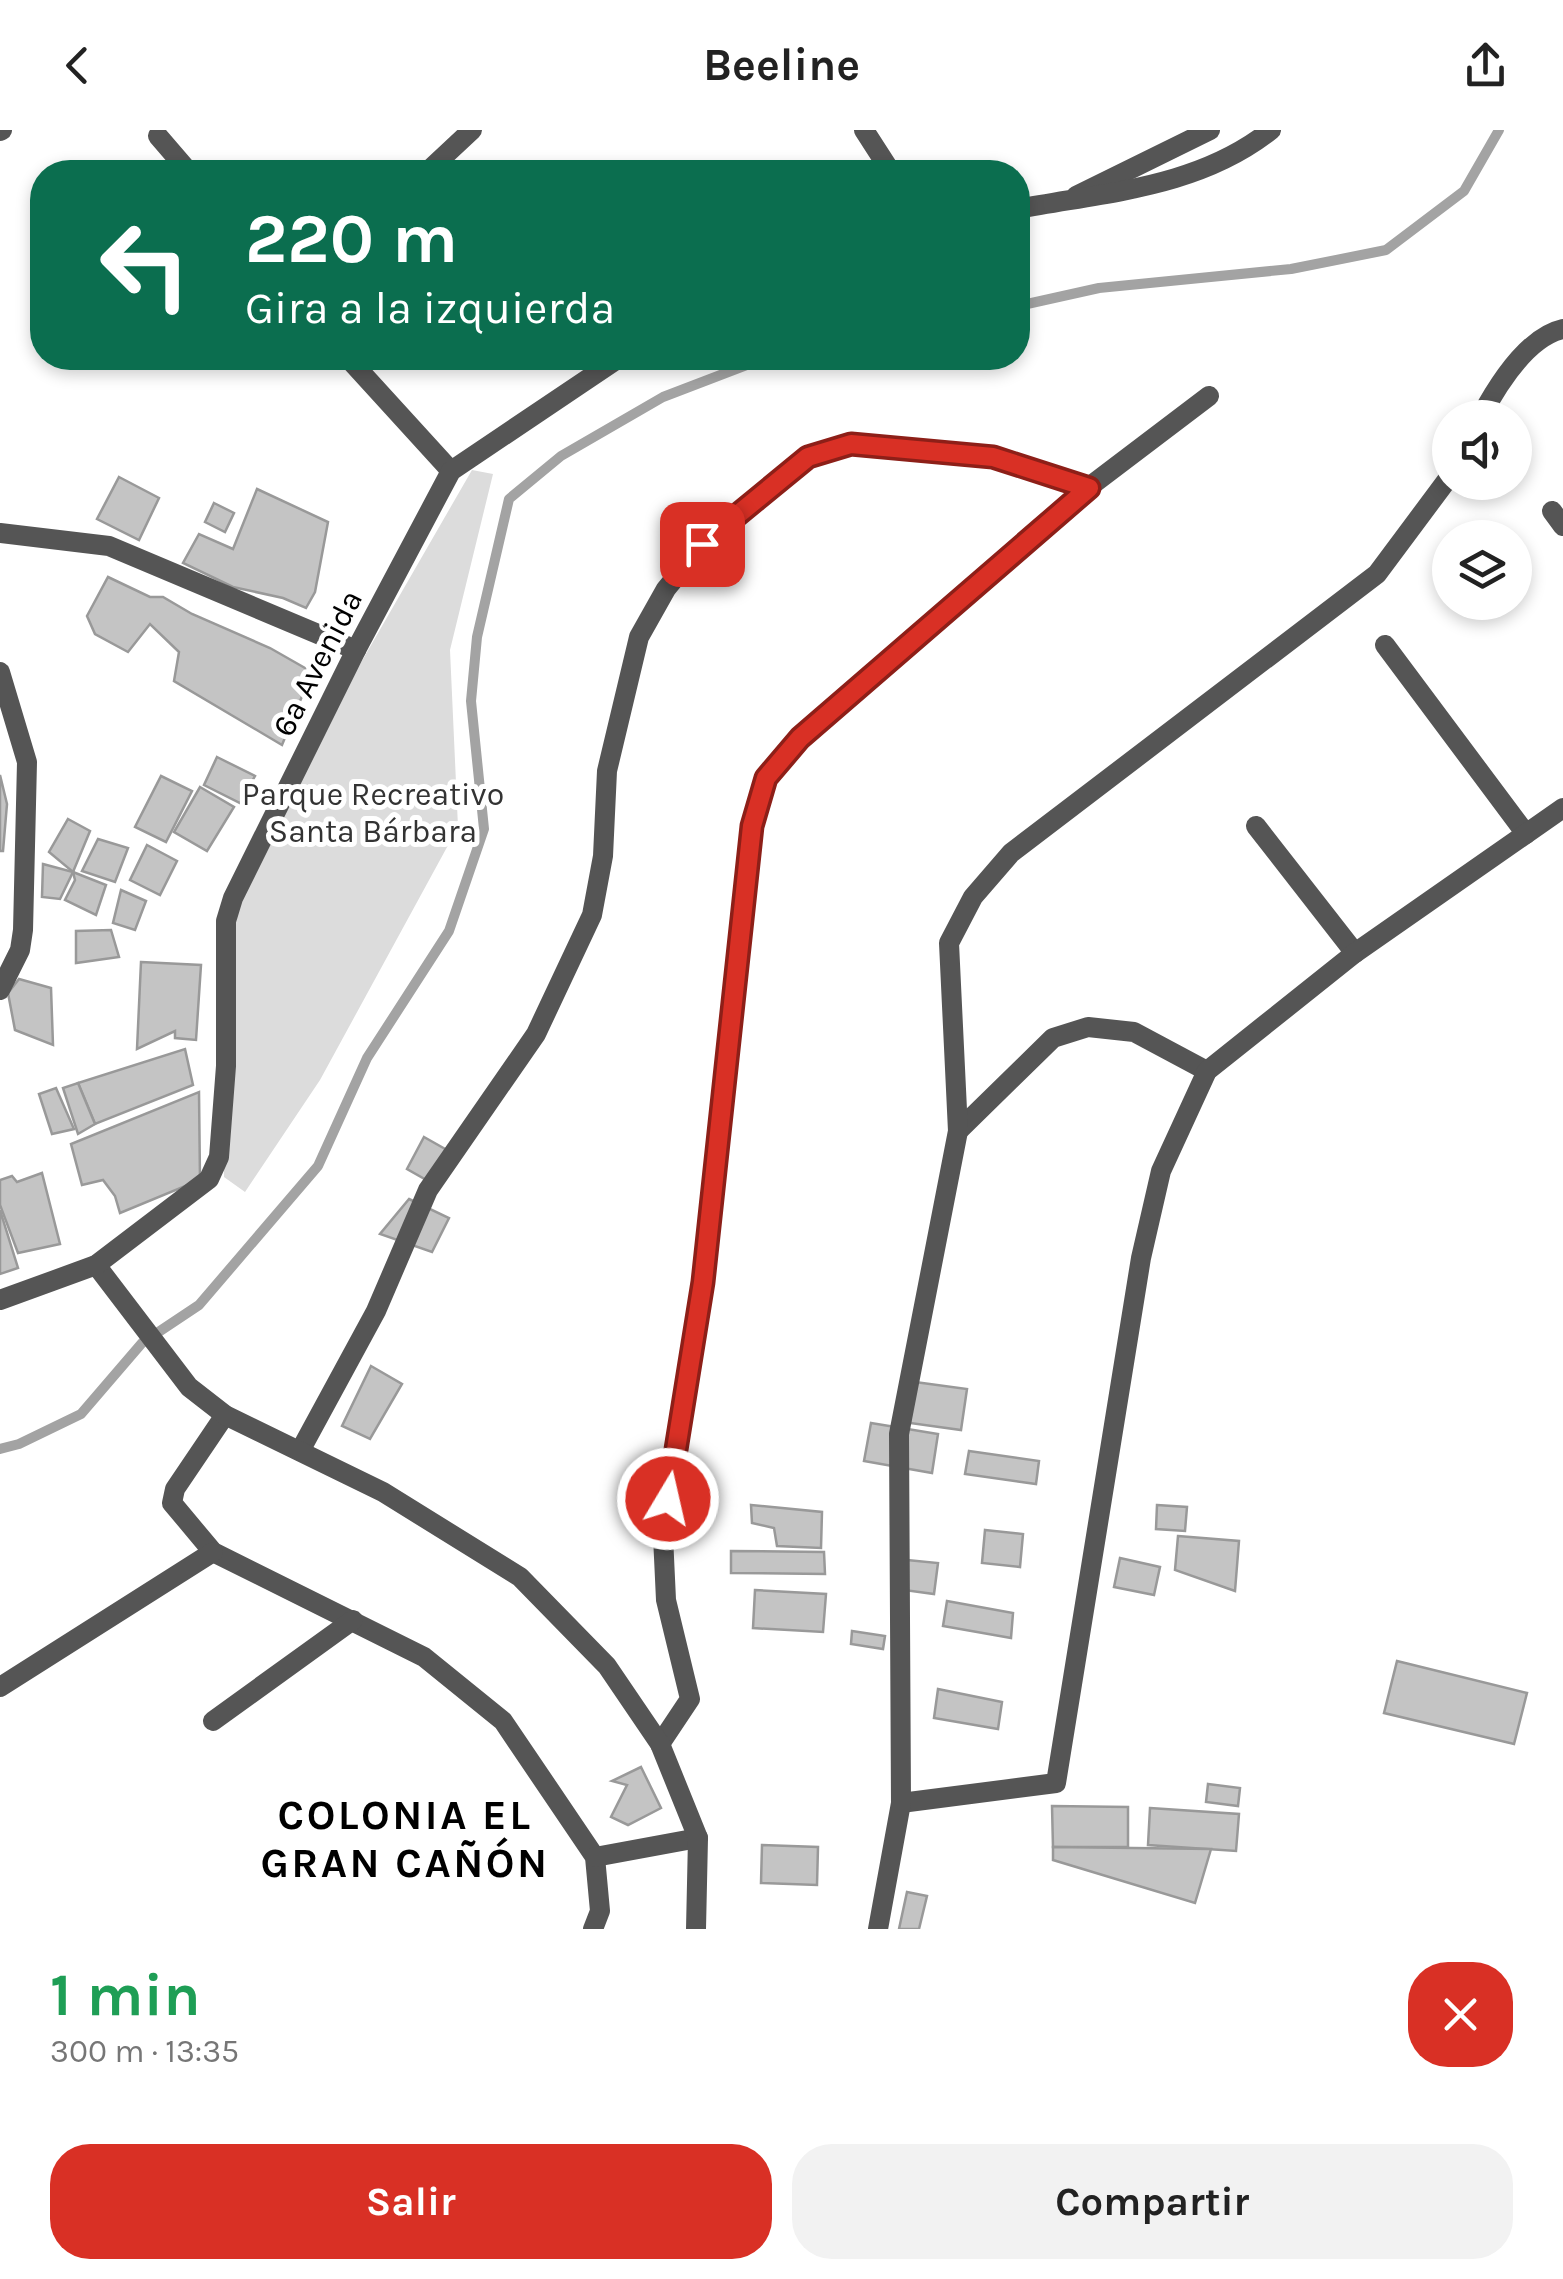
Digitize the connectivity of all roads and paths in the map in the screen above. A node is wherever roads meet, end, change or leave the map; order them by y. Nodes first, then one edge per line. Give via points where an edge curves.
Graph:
1 (472, 130) edge
2 (864, 130) edge
3 (1210, 130) edge
4 (1271, 130) edge
5 (158, 136) dead end
6 (179, 160) edge
7 (440, 160) edge
8 (883, 160) edge
9 (1070, 199) junction
10 (1030, 207) edge
11 (1563, 329) edge
12 (359, 370) edge
13 (601, 370) edge
14 (1208, 396) dead end
15 (1489, 400) edge
16 (451, 471) junction
17 (1089, 488) junction
18 (1432, 500) edge
19 (0, 533) edge
20 (1386, 645) dead end
21 (356, 650) junction
22 (0, 672) edge
23 (1563, 808) edge
24 (1256, 826) dead end
25 (1526, 834) junction
26 (1356, 954) junction
27 (0, 990) edge
28 (1207, 1071) junction
29 (958, 1131) junction
30 (96, 1266) junction
31 (0, 1300) edge
32 (224, 1415) junction
33 (300, 1450) junction
34 (213, 1552) junction
35 (353, 1620) junction
36 (0, 1687) edge
37 (214, 1722) dead end
38 (660, 1744) junction
39 (901, 1803) junction
40 (698, 1838) junction
41 (595, 1857) junction
42 (592, 1929) edge
43 (696, 1929) edge
44 (878, 1929) edge

1 - 7 street
2 - 8 street
3 - 9 street
4 - 9 street via 1206,169 1157,186
5 - 6 street
9 - 10 street
11 - 15 street via 1548,332 1499,381
12 - 16 street
13 - 16 street, 6a Avenida
14 - 17 street
16 - 21 street, 6a Avenida
17 - 33 street via 993,457 851,444 808,457 702,544 639,637 607,771 592,916 536,1034 428,1190 376,1311
17 - 38 street via 800,738 766,778 752,826 703,1282 663,1536 666,1600 690,1698
18 - 29 street via 1378,574 1011,853 973,898 950,944
19 - 21 street via 108,546
20 - 25 street
21 - 30 street, 6a Avenida via 226,921 220,1157 208,1180
22 - 27 street via 27,762 28,788 23,930
23 - 25 street
24 - 26 street
25 - 26 street
26 - 28 street
28 - 29 street via 1134,1032 1088,1026 1052,1038
28 - 39 street via 1161,1171 1141,1258 1056,1784
29 - 39 street via 899,1434
30 - 31 street, 6a Avenida
30 - 32 street via 189,1387
32 - 33 street
32 - 34 street via 172,1503
33 - 38 street via 383,1492 520,1577 608,1666
34 - 35 street
34 - 36 street
35 - 37 street
35 - 41 street via 424,1657 503,1721
38 - 40 street
39 - 44 street
40 - 41 street
40 - 43 street
41 - 42 street via 600,1912

